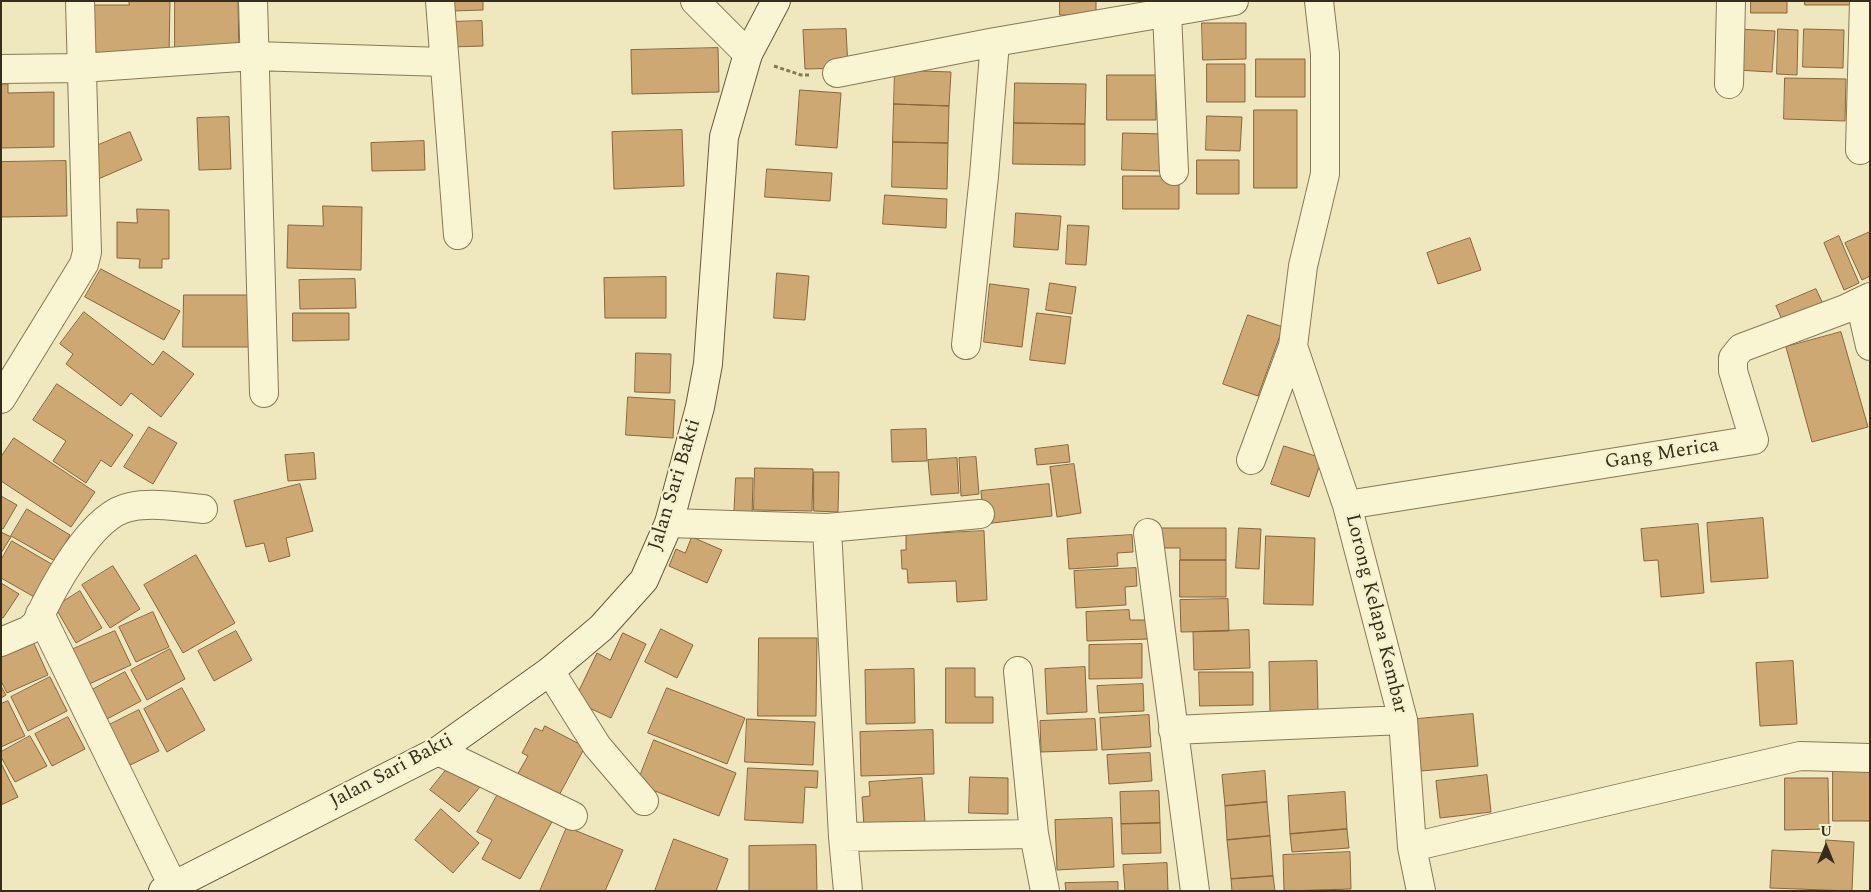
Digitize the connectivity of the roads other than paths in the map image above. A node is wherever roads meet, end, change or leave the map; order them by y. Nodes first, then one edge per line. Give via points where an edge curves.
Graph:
1 (80, 1) edge
2 (253, 1) edge
3 (440, 1) edge
4 (695, 1) edge
5 (776, 1) edge
6 (1234, 1) edge
7 (1319, 1) edge
8 (1731, 1) edge
9 (1866, 12) edge
10 (1167, 13) junction
11 (995, 42) junction
12 (748, 54) junction
13 (254, 56) junction
14 (443, 62) junction
15 (82, 68) junction
16 (1, 69) edge
17 (837, 73) road end
18 (1729, 84) dead end
19 (1860, 150) dead end
20 (1174, 171) dead end
21 (458, 235) dead end
22 (1865, 299) edge
23 (966, 345) dead end
24 (1293, 346) junction
25 (1870, 346) edge
26 (264, 393) dead end
27 (1, 399) edge
28 (1251, 460) dead end
29 (1347, 504) junction
30 (203, 509) dead end
31 (980, 514) dead end
32 (669, 523) junction
33 (827, 528) junction
34 (1148, 533) dead end
35 (40, 614) junction
36 (1, 642) edge
37 (1018, 670) dead end
38 (550, 671) junction
39 (1403, 720) junction
40 (1173, 730) junction
41 (438, 751) junction
42 (1870, 758) edge
43 (644, 801) dead end
44 (573, 816) dead end
45 (1034, 834) junction
46 (843, 836) junction
47 (1412, 847) junction
48 (168, 888) edge
49 (848, 891) edge
50 (1045, 891) edge
51 (1195, 891) edge
52 (1422, 891) edge

1 - 15 street
2 - 13 street
3 - 14 street
4 - 12 street
5 - 12 street, Jalan Sari Bakti
6 - 10 street
7 - 24 street, Lorong Kelapa Kembar via 1325,54 1325,174 1303,266
8 - 18 street
9 - 19 street
10 - 11 street
10 - 20 street
11 - 17 street
11 - 23 street
12 - 32 street, Jalan Sari Bakti via 724,137 708,364
13 - 14 street
13 - 15 street
13 - 26 street
14 - 21 street
15 - 16 street
15 - 27 street via 84,264
22 - 25 street, Gang Merica
22 - 29 street, Gang Merica via 1741,348 1732,358 1754,440
24 - 28 street, Lorong Kelapa Kembar
24 - 29 street, Lorong Kelapa Kembar
29 - 39 street, Lorong Kelapa Kembar
30 - 35 street via 128,507 114,514 88,535
31 - 33 street
32 - 33 street
32 - 38 street, Jalan Sari Bakti via 644,580 601,628
33 - 46 street
34 - 40 street
35 - 36 street via 29,630
35 - 48 street
37 - 45 street
38 - 41 street, Jalan Sari Bakti
38 - 43 street via 597,746
39 - 40 street
39 - 47 street, Lorong Kelapa Kembar
40 - 51 street
41 - 44 street
41 - 48 street, Jalan Sari Bakti
42 - 47 street via 1800,756
45 - 46 street
45 - 50 street
46 - 49 street
47 - 52 street, Lorong Kelapa Kembar

